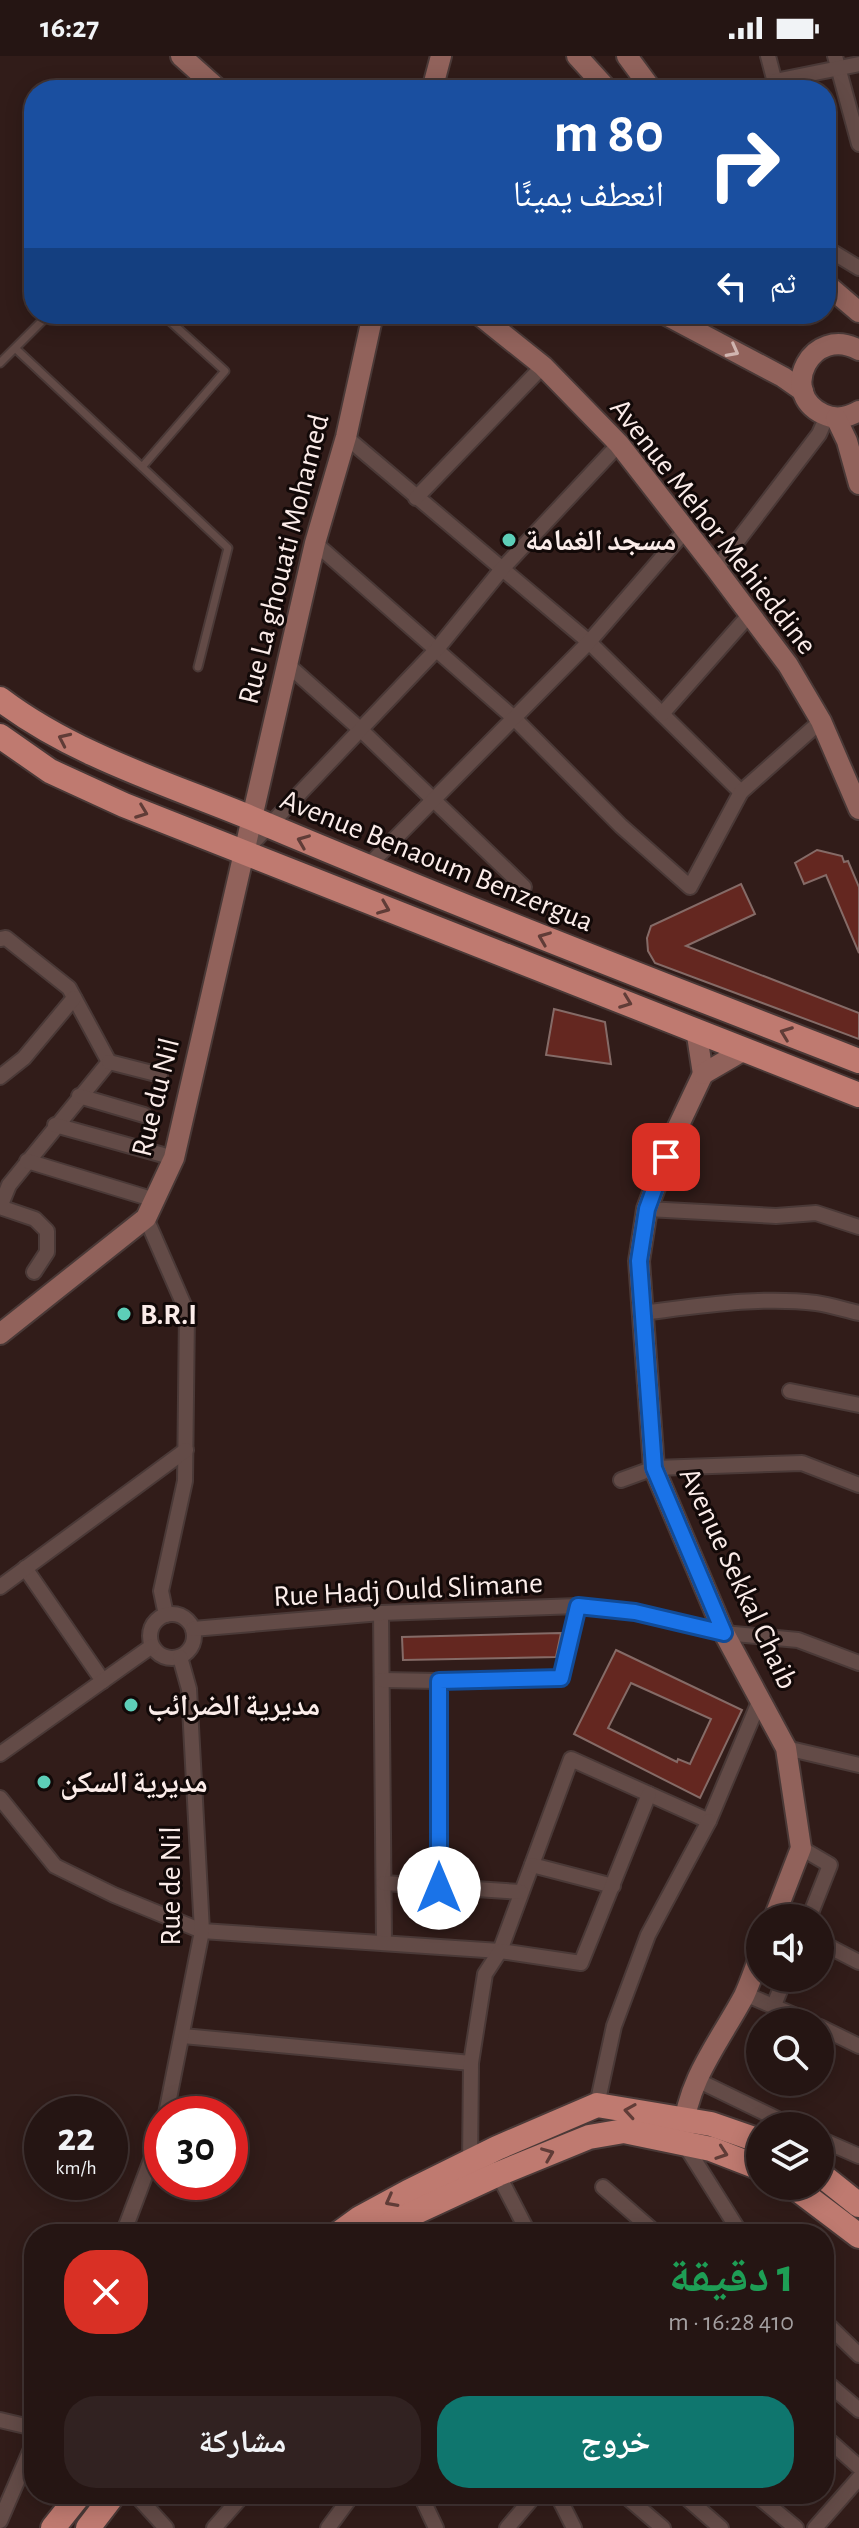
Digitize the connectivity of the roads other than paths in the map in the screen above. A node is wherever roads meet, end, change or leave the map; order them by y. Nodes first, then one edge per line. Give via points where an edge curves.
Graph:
1 (181, 56) edge
2 (441, 56) edge
3 (577, 56) edge
4 (627, 56) edge
5 (641, 56) edge
6 (768, 56) edge
7 (837, 63) edge
8 (859, 64) edge
9 (208, 80) edge
10 (435, 80) edge
11 (599, 80) edge
12 (644, 80) edge
13 (648, 80) edge
14 (774, 80) edge
15 (792, 80) edge
16 (859, 144) edge
17 (836, 254) edge
18 (859, 268) edge
19 (836, 292) edge
20 (859, 312) edge
21 (40, 324) edge
22 (173, 324) edge
23 (371, 324) edge
24 (490, 324) edge
25 (683, 324) edge
26 (858, 347) edge
27 (16, 349) junction
28 (0, 363) edge
29 (543, 366) junction
30 (803, 391) junction
31 (859, 411) edge
32 (831, 417) junction
33 (346, 437) junction
34 (619, 444) junction
35 (142, 467) junction
36 (859, 484) edge
37 (416, 498) junction
38 (685, 531) junction
39 (315, 543) junction
40 (502, 569) junction
41 (716, 569) junction
42 (750, 614) junction
43 (589, 642) junction
44 (437, 649) junction
45 (288, 665) junction
46 (198, 667) dead end
47 (0, 699) edge
48 (662, 714) junction
49 (514, 718) junction
50 (821, 721) junction
51 (361, 730) junction
52 (0, 736) edge
53 (741, 792) junction
54 (434, 800) junction
55 (859, 809) edge
56 (261, 823) junction
57 (244, 852) junction
58 (367, 867) junction
59 (524, 887) dead end
60 (0, 939) edge
61 (74, 998) junction
62 (696, 1029) junction
63 (746, 1049) junction
64 (859, 1061) edge
65 (109, 1062) junction
66 (703, 1074) junction
67 (160, 1075) dead end
68 (0, 1077) edge
69 (859, 1095) edge
70 (79, 1096) junction
71 (144, 1115) dead end
72 (55, 1125) junction
73 (174, 1158) junction
74 (27, 1161) junction
75 (4, 1186) edge
76 (151, 1209) junction
77 (647, 1209) junction
78 (859, 1227) edge
79 (34, 1272) dead end
80 (642, 1313) junction
81 (859, 1313) edge
82 (0, 1334) edge
83 (790, 1391) dead end
84 (859, 1405) edge
85 (186, 1450) junction
86 (654, 1468) junction
87 (621, 1480) dead end
88 (859, 1485) edge
89 (25, 1568) junction
90 (0, 1587) edge
91 (578, 1606) junction
92 (381, 1613) junction
93 (166, 1615) junction
94 (193, 1629) junction
95 (724, 1633) junction
96 (152, 1646) junction
97 (180, 1657) junction
98 (859, 1663) edge
99 (382, 1680) junction
100 (103, 1681) junction
101 (439, 1681) junction
102 (759, 1702) junction
103 (786, 1748) junction
104 (0, 1754) edge
105 (859, 1765) edge
106 (649, 1794) junction
107 (0, 1798) edge
108 (709, 1821) junction
109 (801, 1848) junction
110 (532, 1865) junction
111 (384, 1883) junction
112 (613, 1886) junction
113 (439, 1888) junction
114 (521, 1892) junction
115 (779, 1904) edge
116 (815, 1904) edge
117 (202, 1931) junction
118 (384, 1943) junction
119 (834, 1949) edge
120 (500, 1951) junction
121 (859, 1962) edge
122 (779, 1992) edge
123 (745, 1994) joint
124 (774, 2005) junction
125 (780, 2008) edge
126 (834, 2034) edge
127 (183, 2036) junction
128 (859, 2046) edge
129 (471, 2063) junction
130 (695, 2079) junction
131 (170, 2096) edge
132 (597, 2105) junction
133 (763, 2112) edge
134 (684, 2130) junction
135 (746, 2136) edge
136 (834, 2145) edge
137 (859, 2156) edge
138 (746, 2163) edge
139 (471, 2174) junction
140 (498, 2174) junction
141 (144, 2179) edge
142 (834, 2185) edge
143 (603, 2187) dead end
144 (811, 2200) edge
145 (859, 2205) edge
146 (127, 2224) edge
147 (352, 2224) edge
148 (397, 2224) edge
149 (524, 2224) edge
150 (646, 2224) edge
151 (736, 2224) edge
152 (859, 2236) edge
153 (834, 2331) edge
154 (859, 2355) edge
155 (834, 2389) edge
156 (859, 2410) edge
157 (0, 2420) edge
158 (24, 2426) edge
159 (834, 2445) edge
160 (24, 2465) edge
161 (859, 2467) edge
162 (859, 2478) edge
163 (834, 2500) edge
164 (837, 2503) junction
165 (72, 2504) edge
166 (106, 2504) edge
167 (144, 2504) edge
168 (235, 2504) edge
169 (346, 2504) edge
170 (425, 2504) edge
171 (527, 2504) edge
172 (562, 2504) edge
173 (635, 2504) edge
174 (693, 2504) edge
175 (767, 2504) edge
176 (0, 2521) edge
177 (53, 2528) edge
178 (88, 2528) edge
179 (166, 2528) edge
180 (214, 2528) edge
181 (328, 2528) edge
182 (436, 2528) edge
183 (507, 2528) edge
184 (574, 2528) edge
185 (663, 2528) edge
186 (721, 2528) edge
187 (796, 2528) edge
188 (815, 2528) edge

1 - 9 street
2 - 10 street
3 - 11 street
4 - 12 street
5 - 13 street
6 - 14 street
7 - 8 street
7 - 15 street
7 - 16 street
17 - 18 street
19 - 20 street
21 - 27 lane
22 - 35 lane via 225,371
23 - 33 street, Rue La ghouati Mohamed
24 - 29 street, Avenue Mehor Mehieddine
25 -> 30 street
26 - 30 street via 835,344 815,352 803,369
27 - 28 lane
27 - 35 lane
29 - 34 street, Avenue Mehor Mehieddine
29 - 37 street
30 - 32 street via 812,406
31 - 32 street
32 - 36 street via 847,441
32 - 41 street
33 - 37 street
33 - 39 street, Rue La ghouati Mohamed
34 - 38 street, Avenue Mehor Mehieddine
34 - 40 street
35 - 46 lane via 228,548
37 - 40 street
38 - 41 street, Avenue Mehor Mehieddine
38 - 43 street
39 - 44 street
39 - 45 street, Rue La ghouati Mohamed
40 - 43 street
40 - 44 street
41 - 42 street, Avenue Mehor Mehieddine
42 - 48 street
42 - 50 street, Avenue Mehor Mehieddine
43 - 48 street
43 - 49 street
44 - 49 street
44 - 51 street
45 - 51 street
45 - 56 street, Rue La ghouati Mohamed
56 -> 47 main road, Avenue Benaoum Benzergua via 53,734
48 - 53 street
49 - 53 street via 690,887
49 - 54 street
50 - 53 street
50 - 55 street, Avenue Mehor Mehieddine
51 - 54 street
51 - 56 street
52 -> 57 main road, Avenue Benaoum Benzergua via 50,771
54 - 58 street
54 - 59 street
56 - 57 street, Rue La ghouati Mohamed
58 -> 56 main road, Avenue Benaoum Benzergua
57 -> 62 main road, Avenue Benaoum Benzergua
57 - 73 street, Rue du Nil
64 -> 58 main road, Avenue Benaoum Benzergua
60 - 61 street via 6,938 69,988
61 - 65 street
61 - 68 street via 24,1058
62 - 63 main road, Avenue Benaoum Benzergua
62 - 66 street
63 - 66 street
63 - 69 main road, Avenue Benaoum Benzergua
65 - 67 street
65 - 70 street
66 - 77 street, Avenue Sekkal Chaib
70 - 71 street
70 - 72 street
72 - 73 street
72 - 74 street
73 - 76 street, Rue du Nil
74 - 75 street
74 - 76 street
75 - 79 street via 0,1207 35,1219 47,1231 47,1252
76 - 82 street, Rue du Nil
76 - 85 street via 187,1312
77 - 78 street via 816,1213
77 - 80 street, Avenue Sekkal Chaib via 639,1261
80 - 81 street via 728,1302 816,1303
80 - 86 street, Avenue Sekkal Chaib
83 - 84 street
85 - 89 street
85 - 93 street via 185,1481 161,1591
86 - 87 street
86 - 88 street via 802,1463
86 - 95 street, Avenue Sekkal Chaib
89 - 90 street
89 - 100 street
91 - 92 street, Rue Hadj Ould Slimane
91 - 95 street, Rue Hadj Ould Slimane via 635,1612
91 - 101 street via 561,1678
92 - 94 street, Rue Hadj Ould Slimane
92 - 99 street
93 - 94 street via 184,1618
93 - 96 street via 152,1625
94 - 97 street via 193,1644
95 - 98 street, Rue Hadj Ould Slimane via 798,1640
95 - 102 street, Avenue Sekkal Chaib
96 - 97 street via 162,1657
96 - 100 street
97 - 117 street, Rue de Nil via 189,1689
99 - 101 street
99 - 111 street
100 - 104 street
101 - 113 street
102 - 103 street, Avenue Sekkal Chaib
102 - 108 street
103 - 105 street
103 - 109 street, Avenue Sekkal Chaib
106 - 108 street
106 - 110 street via 571,1759
106 - 112 street
107 - 117 street via 55,1866
108 - 132 street via 648,1935 614,2026
109 - 115 street, Avenue Sekkal Chaib
109 - 116 street via 830,1865
110 - 112 street
110 - 114 street
111 - 113 street
111 - 118 street
112 - 120 street via 581,1963
113 - 114 street
114 - 120 street
117 - 118 street
117 - 127 street, Rue de Nil
118 - 120 street
119 - 121 street
120 - 129 street via 485,1974
122 - 124 street
123 - 124 street
123 - 130 street
124 - 125 street
126 - 128 street
127 - 129 street
127 - 131 street, Rue de Nil
129 - 139 street
130 - 133 street
130 - 134 street
134 -> 132 main road
132 - 139 main road
134 - 135 main road via 711,2124
134 -> 138 main road via 711,2149
140 -> 134 main road via 589,2137
134 - 151 street
136 - 137 street
139 - 140 main road
139 -> 147 main road
139 - 148 main road
140 - 149 street
141 - 146 street
142 - 145 main road
143 - 150 street
144 - 152 main road
153 - 154 street
155 - 156 street
157 - 158 street
159 - 161 street
160 - 176 street
162 - 164 street
163 - 164 street
164 - 188 street
165 - 177 main road
166 - 178 main road
167 - 179 street
168 - 180 street
169 - 181 street
170 - 182 street
171 - 183 street
172 - 184 street
173 - 185 street
174 - 186 street
175 - 187 street

